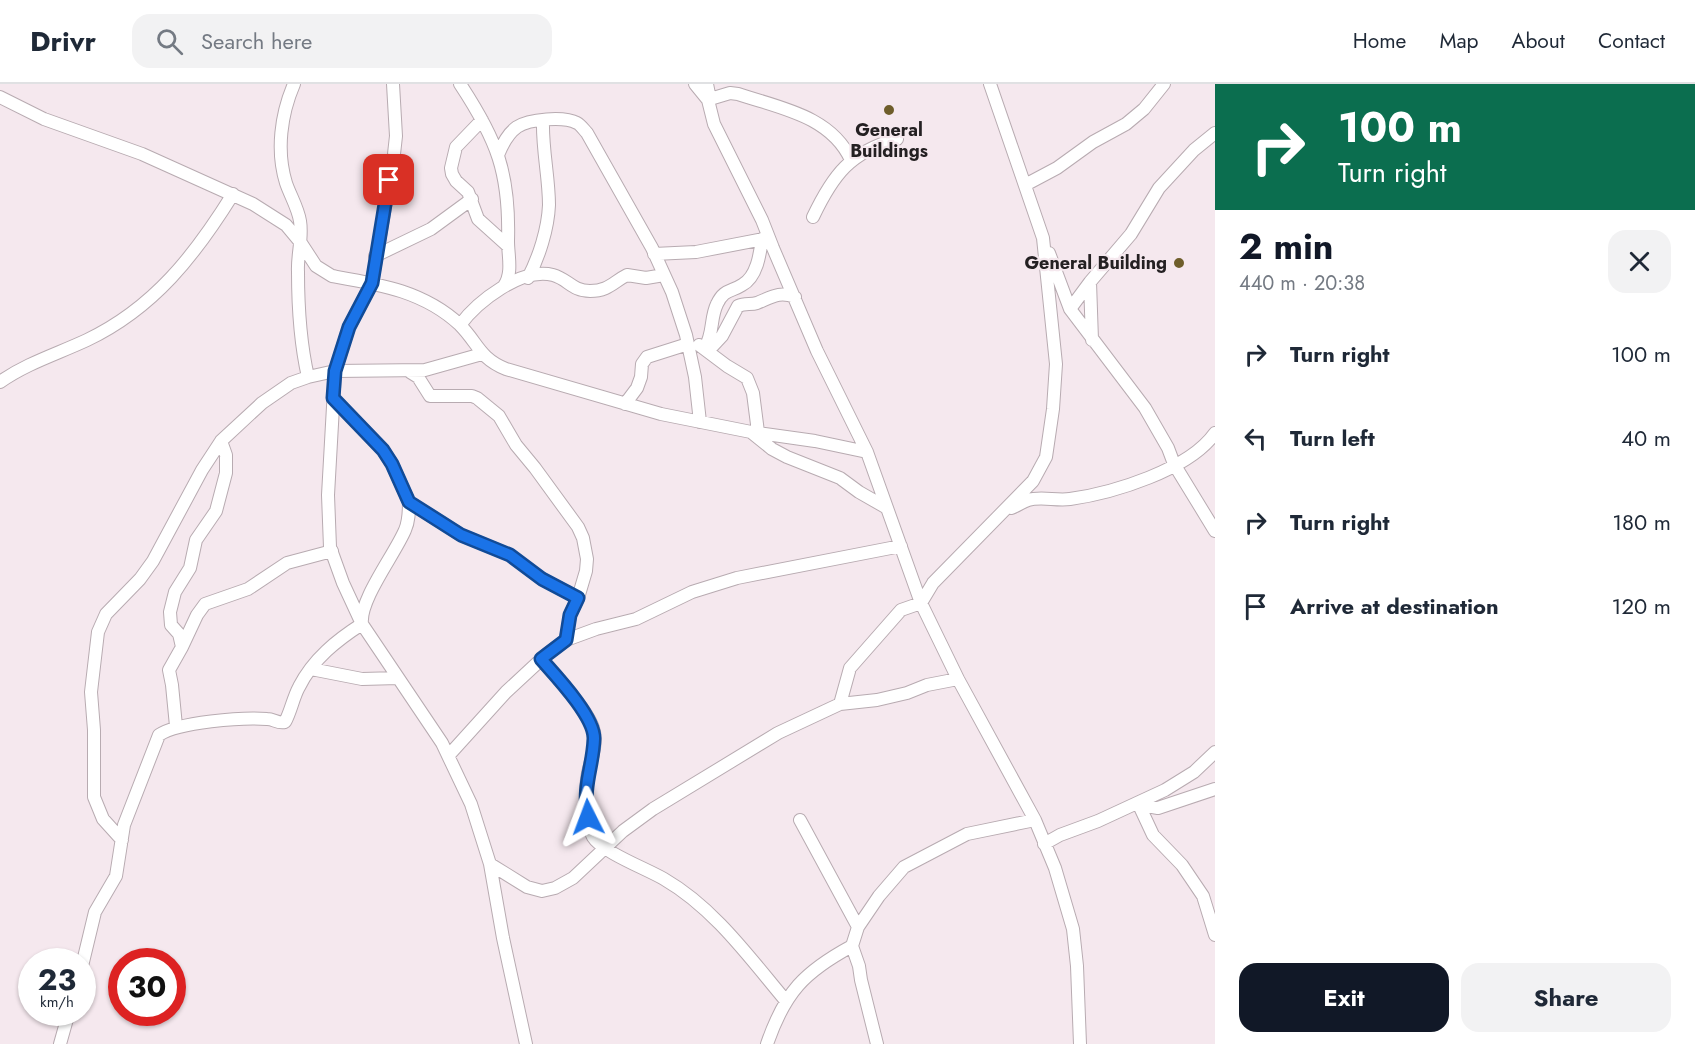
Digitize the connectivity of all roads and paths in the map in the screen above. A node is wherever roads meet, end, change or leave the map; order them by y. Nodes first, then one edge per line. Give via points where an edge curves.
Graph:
1 (294, 84) edge
2 (393, 84) edge
3 (460, 84) edge
4 (694, 84) edge
5 (707, 84) edge
6 (990, 84) edge
7 (1164, 84) edge
8 (0, 97) edge
9 (482, 120) junction
10 (543, 120) junction
11 (1215, 133) edge
12 (897, 139) dead end
13 (498, 154) junction
14 (851, 160) junction
15 (1025, 185) junction
16 (233, 194) junction
17 (472, 199) junction
18 (813, 217) dead end
19 (1043, 238) junction
20 (765, 239) junction
21 (301, 243) junction
22 (508, 246) junction
23 (654, 254) junction
24 (375, 256) junction
25 (664, 275) junction
26 (528, 278) junction
27 (1090, 282) junction
28 (372, 283) junction
29 (504, 286) junction
30 (795, 297) junction
31 (1070, 309) junction
32 (460, 325) junction
33 (687, 339) junction
34 (1092, 340) junction
35 (706, 350) junction
36 (482, 354) junction
37 (335, 371) junction
38 (410, 372) junction
39 (308, 376) junction
40 (0, 382) edge
41 (333, 398) junction
42 (625, 404) junction
43 (700, 422) junction
44 (755, 432) junction
45 (1215, 433) edge
46 (221, 441) junction
47 (867, 452) junction
48 (1174, 464) junction
49 (409, 502) junction
50 (887, 508) junction
51 (1005, 512) junction
52 (1215, 531) edge
53 (901, 546) junction
54 (332, 551) junction
55 (578, 598) junction
56 (921, 603) junction
57 (362, 624) junction
58 (566, 640) junction
59 (183, 647) junction
60 (541, 659) junction
61 (312, 669) junction
62 (398, 678) junction
63 (958, 679) junction
64 (840, 704) junction
65 (176, 726) junction
66 (1215, 752) edge
67 (449, 755) junction
68 (1215, 789) edge
69 (1137, 805) junction
70 (800, 820) dead end
71 (1035, 820) junction
72 (122, 840) junction
73 (1044, 844) junction
74 (605, 848) junction
75 (490, 864) junction
76 (858, 927) junction
77 (1215, 935) edge
78 (852, 946) junction
79 (86, 948) edge
80 (786, 1001) junction
81 (65, 1026) edge
82 (60, 1044) edge
83 (526, 1044) edge
84 (767, 1044) edge
85 (878, 1044) edge
86 (1080, 1044) edge

1 - 21 street via 284,119 281,160 300,221
2 - 24 street via 396,136
3 - 9 street
4 - 20 street via 708,100 714,124 762,220
5 - 14 street via 711,99 738,94 812,120 832,132
6 - 15 street
7 - 15 street via 1126,124
8 - 16 street via 52,123 142,154
9 - 13 street
9 - 17 street via 456,147 451,168 456,181
10 - 13 street via 515,128
10 - 23 street via 568,120 578,123 587,133
10 - 26 street via 548,217
11 - 27 street via 1159,188 1131,234
12 - 14 street via 872,147
13 - 22 street via 507,195
14 - 18 street via 831,184
15 - 19 street
16 - 21 street via 286,225
16 - 40 street via 186,262 142,306 86,340 27,365
17 - 22 street via 477,219
17 - 24 street via 431,229
19 - 31 street
19 - 51 street via 1056,364 1053,409 1042,467
20 - 23 street via 696,252
20 - 30 street
20 - 35 street via 752,277 729,290 718,302
21 - 28 street via 325,273
21 - 39 street via 300,340
22 - 29 street via 509,278
23 - 25 street
24 - 28 street
25 - 26 street via 627,275 609,288 591,291 572,288 548,274
25 - 33 street
26 - 29 street
27 - 31 street
27 - 34 street
28 - 32 street via 403,290
28 - 37 street via 349,327
29 - 32 street via 479,304
30 - 35 street via 774,295 756,304 738,306 722,336
30 - 47 street
31 - 34 street
32 - 36 street
33 - 35 street
33 - 42 street via 647,357 637,388
33 - 43 street
34 - 48 street via 1145,408
35 - 44 street via 747,378 753,393
36 - 38 street
36 - 42 street via 506,369
37 - 38 street
37 - 39 street
37 - 41 street
38 - 55 street via 430,396 471,396 499,416 584,538 586,571
39 - 46 street via 262,403
41 - 49 street via 383,450
41 - 54 street via 328,495
42 - 43 street
43 - 44 street
44 - 47 street
44 - 50 street via 772,449 840,478
45 - 48 street via 1199,450
46 - 59 street via 226,473 216,510 196,540 190,568 175,592 170,612 171,625
46 - 72 street via 153,561 106,614 98,632 91,692 94,797 104,819
47 - 50 street
48 - 51 street via 1108,492 1063,500 1029,500
48 - 52 street
49 - 55 street via 461,535 510,555 542,579
49 - 57 street via 404,532 370,596 361,616
50 - 53 street
51 - 56 street via 933,583
53 - 56 street
53 - 58 street via 737,578 692,592 636,619
54 - 57 street
54 - 59 street via 287,563 248,589 205,604
55 - 58 street via 570,615
56 - 63 street
56 - 64 street via 901,610 850,668
57 - 61 street via 332,645
57 - 62 street
58 - 60 street
59 - 65 street via 168,671
60 - 67 street
60 - 74 street via 573,696 594,729 586,807 591,833
61 - 62 street via 362,679
61 - 65 street via 300,684 283,723 265,718
62 - 67 street
63 - 64 street via 876,700
63 - 71 street
64 - 74 street via 778,733 663,803
65 - 72 street via 156,738
66 - 69 street via 1185,778
67 - 75 street via 471,804
68 - 69 street via 1158,808
69 - 73 street
69 - 77 street via 1153,835 1182,865 1203,896
70 - 76 street
71 - 73 street
71 - 76 street via 967,834 904,867
72 - 79 street via 116,876 95,912
73 - 86 street via 1072,929
74 - 75 street via 573,878 542,891 527,887
74 - 80 street via 662,877 695,901 740,945
75 - 83 street
76 - 78 street
78 - 80 street via 809,974
78 - 85 street
80 - 84 street
81 - 82 street

